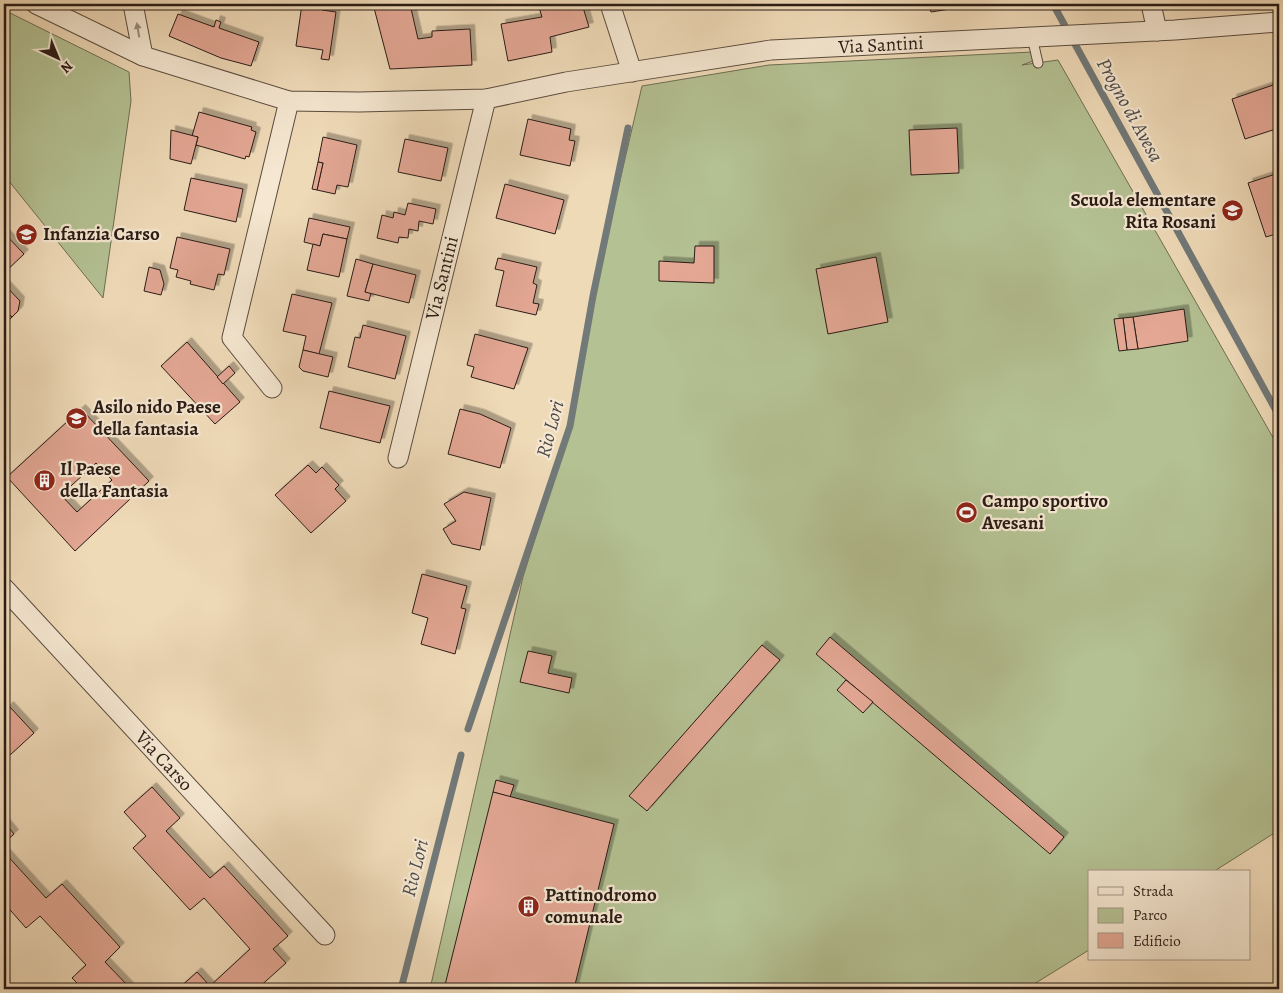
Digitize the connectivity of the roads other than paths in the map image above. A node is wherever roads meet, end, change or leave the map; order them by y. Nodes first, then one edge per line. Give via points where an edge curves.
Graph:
1 (36, 4) edge
2 (134, 4) edge
3 (610, 4) edge
4 (1151, 4) edge
5 (1279, 22) edge
6 (1157, 30) junction
7 (1037, 36) junction
8 (143, 56) junction
9 (1038, 63) dead end
10 (632, 72) junction
11 (486, 99) junction
12 (290, 101) junction
13 (272, 388) dead end
14 (398, 458) dead end
15 (4, 588) edge
16 (325, 934) dead end

1 - 8 street, Via Santini
8 -> 2 street
3 - 10 street
4 - 6 street
5 - 6 street, Via Santini
6 - 7 street, Via Santini
7 - 9 lane
7 - 10 street, Via Santini via 771,50
8 - 12 street, Via Santini
10 - 11 street, Via Santini
11 - 12 street, Via Santini
11 - 14 street, Via Santini
12 - 13 street via 232,338
15 - 16 street, Via Carso

